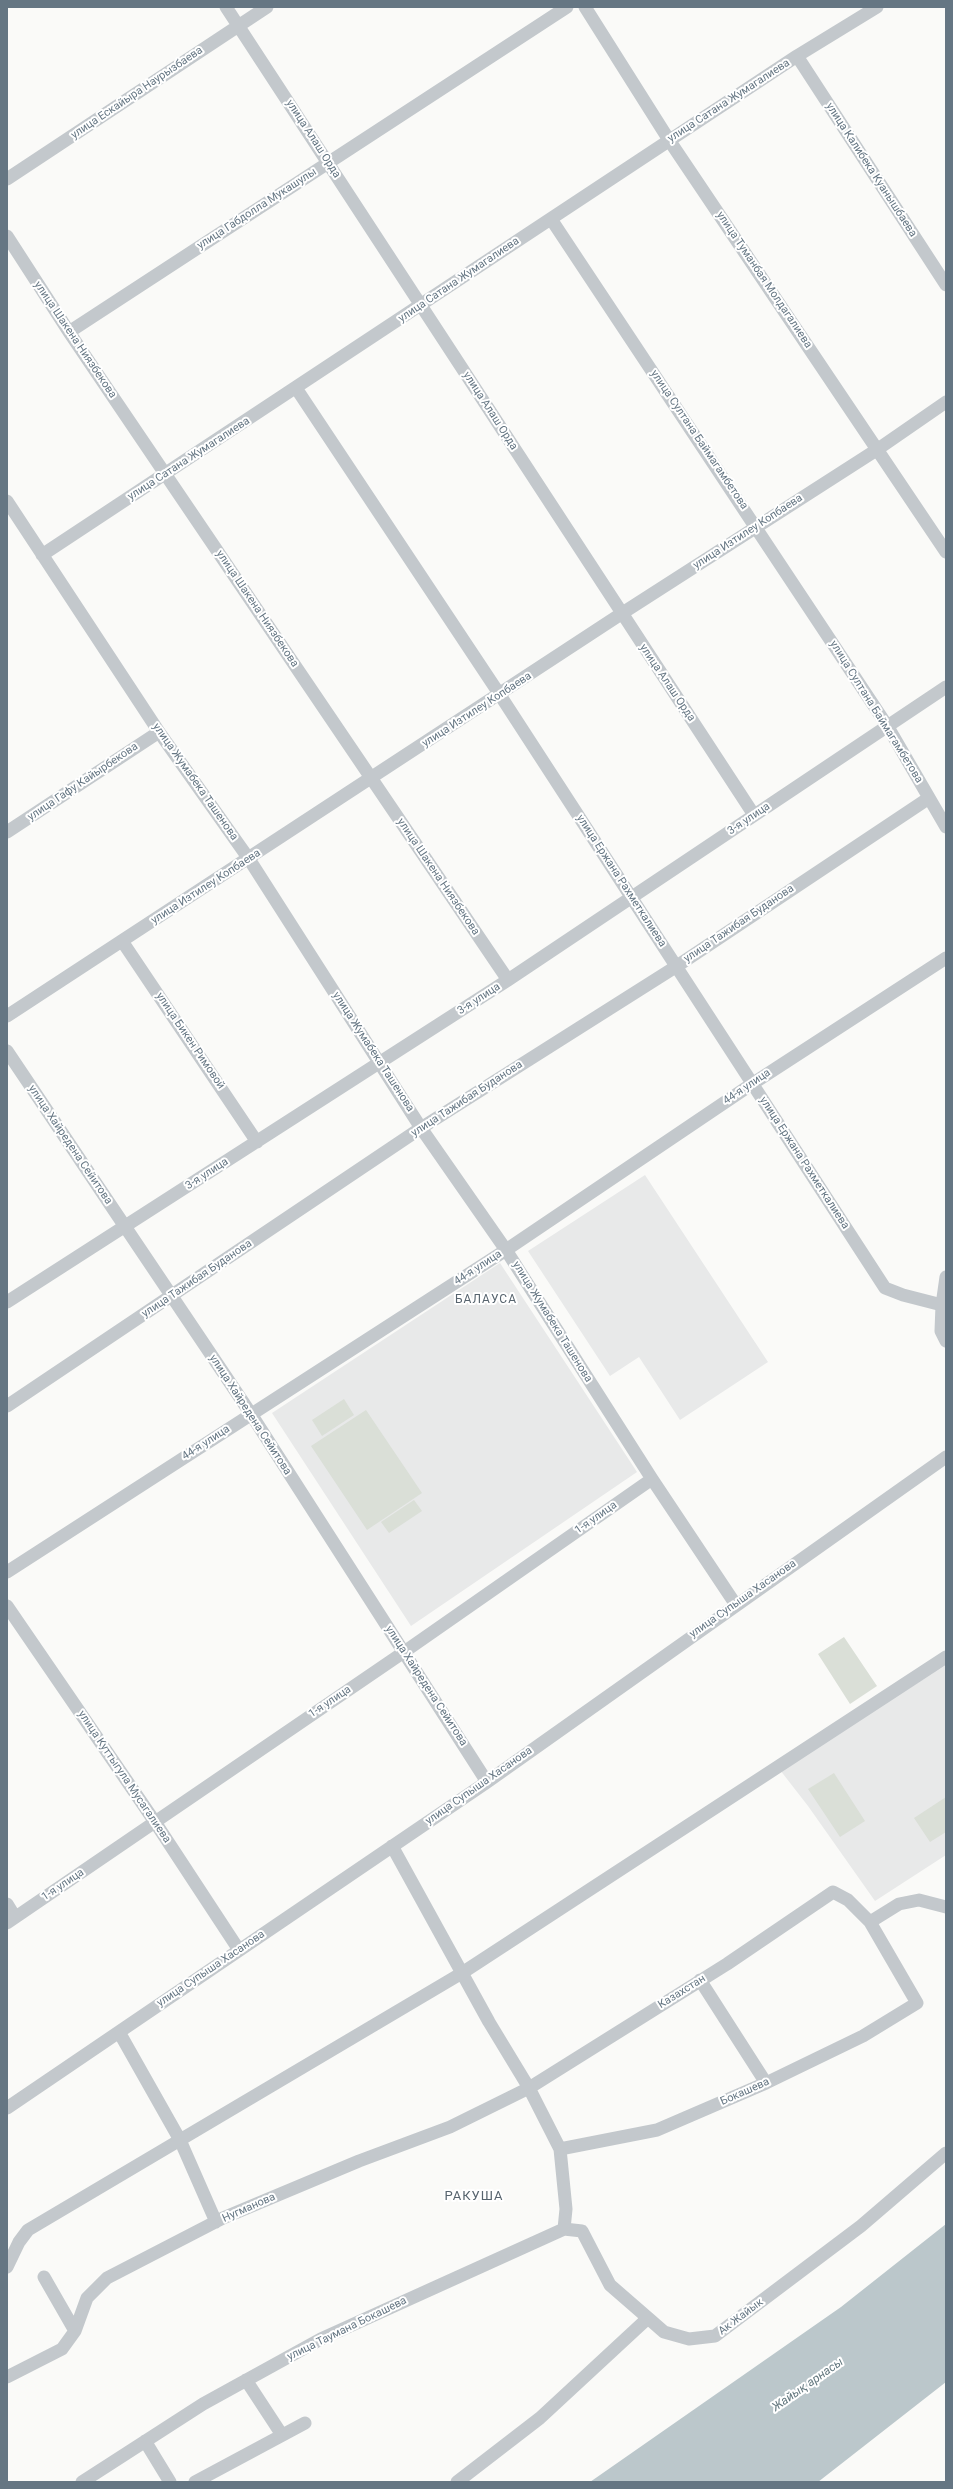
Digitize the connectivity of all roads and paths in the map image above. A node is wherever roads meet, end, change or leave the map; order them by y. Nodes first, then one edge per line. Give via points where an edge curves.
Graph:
1 (226, 7) edge
2 (266, 7) edge
3 (566, 7) edge
4 (585, 7) edge
5 (877, 7) edge
6 (238, 26) junction
7 (797, 56) junction
8 (669, 140) junction
9 (328, 162) junction
10 (7, 180) edge
11 (551, 219) junction
12 (7, 236) edge
13 (946, 285) edge
14 (422, 305) junction
15 (69, 332) junction
16 (296, 388) junction
17 (946, 402) edge
18 (878, 449) junction
19 (166, 474) junction
20 (7, 501) edge
21 (756, 526) junction
22 (946, 552) edge
23 (42, 555) junction
24 (621, 614) junction
25 (946, 687) edge
26 (500, 695) junction
27 (888, 727) junction
28 (159, 732) junction
29 (372, 778) junction
30 (929, 798) junction
31 (754, 815) junction
32 (946, 827) edge
33 (7, 832) edge
34 (249, 859) junction
35 (633, 898) junction
36 (122, 941) junction
37 (946, 958) edge
38 (677, 966) junction
39 (508, 980) junction
40 (7, 1016) edge
41 (7, 1051) edge
42 (380, 1063) junction
43 (752, 1084) junction
44 (421, 1128) junction
45 (257, 1142) junction
46 (125, 1227) junction
47 (506, 1250) junction
48 (946, 1277) edge
49 (172, 1297) junction
50 (7, 1302) edge
51 (942, 1305) junction
52 (946, 1341) edge
53 (7, 1406) edge
54 (251, 1414) junction
55 (946, 1457) edge
56 (652, 1479) junction
57 (7, 1572) edge
58 (736, 1605) junction
59 (7, 1606) edge
60 (404, 1652) junction
61 (946, 1657) edge
62 (487, 1782) junction
63 (155, 1822) junction
64 (392, 1846) junction
65 (7, 1904) edge
66 (946, 1907) edge
67 (11, 1920) edge
68 (870, 1922) junction
69 (239, 1950) junction
70 (462, 1973) junction
71 (700, 1980) junction
72 (119, 2032) junction
73 (766, 2083) junction
74 (529, 2088) junction
75 (7, 2108) edge
76 (180, 2140) junction
77 (560, 2149) junction
78 (946, 2153) edge
79 (216, 2222) junction
80 (564, 2229) junction
81 (7, 2267) edge
82 (44, 2277) dead end
83 (648, 2318) junction
84 (75, 2331) junction
85 (7, 2377) edge
86 (246, 2380) junction
87 (305, 2423) dead end
88 (282, 2435) junction
89 (145, 2441) junction
90 (82, 2482) edge
91 (170, 2482) edge
92 (195, 2482) edge
93 (457, 2482) edge

1 - 6 street, улица Алаш Орда
2 - 6 street, улица Ескайыра Наурызбаева
3 - 9 street, улица Габдолла Мукашулы
4 - 8 street, улица Туманбая Молдагалиева
5 - 7 street, улица Сатана Жумагалиева
6 - 9 street, улица Алаш Орда
6 - 10 street, улица Ескайыра Наурызбаева
7 - 8 street, улица Сатана Жумагалиева
7 - 13 street, улица Калибека Куанышбаева
8 - 11 street, улица Сатана Жумагалиева
8 - 18 street, улица Туманбая Молдагалиева
9 - 14 street, улица Алаш Орда
9 - 15 street, улица Габдолла Мукашулы
11 - 14 street, улица Сатана Жумагалиева
11 - 21 street, улица Султана Баймагамбетова
12 - 15 street, улица Шакена Ниязбекова
14 - 16 street, улица Сатана Жумагалиева
14 - 24 street, улица Алаш Орда
15 - 19 street, улица Шакена Ниязбекова
16 - 19 street, улица Сатана Жумагалиева
16 - 26 street, улица Ержана Рахметкалиева
17 - 18 street, улица Изтилеу Копбаева
18 - 21 street, улица Изтилеу Копбаева
18 - 22 street, улица Туманбая Молдагалиева
19 - 23 street, улица Сатана Жумагалиева
19 - 29 street, улица Шакена Ниязбекова
20 - 23 street, улица Жумабека Ташенова
21 - 24 street, улица Изтилеу Копбаева
21 - 27 street, улица Султана Баймагамбетова
23 - 28 street, улица Жумабека Ташенова
24 - 26 street, улица Изтилеу Копбаева
24 - 31 street, улица Алаш Орда
25 - 27 street, 3-я улица
26 - 29 street, улица Изтилеу Копбаева
26 - 35 street, улица Ержана Рахметкалиева
27 - 30 street, улица Султана Баймагамбетова
27 - 31 street, 3-я улица
28 - 33 street, улица Гафу Кайырбекова
28 - 34 street, улица Жумабека Ташенова
29 - 34 street, улица Изтилеу Копбаева
29 - 39 street, улица Шакена Ниязбекова
30 - 32 street, улица Султана Баймагамбетова
30 - 38 street, улица Тажибая Буданова
31 - 35 street, 3-я улица
34 - 36 street, улица Изтилеу Копбаева
34 - 42 street, улица Жумабека Ташенова
35 - 38 street, улица Ержана Рахметкалиева
35 - 39 street, 3-я улица
36 - 40 street, улица Изтилеу Копбаева
36 - 45 street, улица Бикен Римовой
37 - 43 street, 44-я улица
38 - 43 street, улица Ержана Рахметкалиева
38 - 44 street, улица Тажибая Буданова
39 - 42 street, 3-я улица
41 - 46 street, улица Хайредена Сейитова
42 - 44 street, улица Жумабека Ташенова
42 - 45 street, 3-я улица
43 - 47 street, 44-я улица
43 - 51 street, улица Ержана Рахметкалиева via 884,1288
44 - 47 street, улица Жумабека Ташенова
44 - 49 street, улица Тажибая Буданова
45 - 46 street, 3-я улица
46 - 49 street, улица Хайредена Сейитова
46 - 50 street, 3-я улица
47 - 54 street, 44-я улица
47 - 56 street, улица Жумабека Ташенова
48 - 51 street
49 - 53 street, улица Тажибая Буданова
49 - 54 street, улица Хайредена Сейитова
51 - 52 street via 940,1331
54 - 57 street, 44-я улица
54 - 60 street, улица Хайредена Сейитова
55 - 58 street, улица Супыша Хасанова
56 - 58 street, улица Жумабека Ташенова
56 - 60 street, 1-я улица
58 - 62 street, улица Супыша Хасанова
59 - 63 street, улица Куттыгула Мусагалиева
60 - 62 street, улица Хайредена Сейитова
60 - 63 street, 1-я улица
61 - 70 street
62 - 64 street, улица Супыша Хасанова
63 - 67 street, 1-я улица
63 - 69 street, улица Куттыгула Мусагалиева
64 - 69 street, улица Супыша Хасанова
64 - 70 street
65 - 67 street
66 - 68 street via 919,1900 899,1904
68 - 71 street, Казахстан via 848,1900 833,1892
68 - 73 street, Бокашева via 917,2003 863,2036
69 - 72 street, улица Супыша Хасанова
70 - 74 street
70 - 76 street
71 - 73 street
71 - 74 street, Казахстан
72 - 75 street, улица Супыша Хасанова
72 - 76 street
73 - 77 street, Бокашева via 656,2130
74 - 77 street
74 - 79 street, Нугманова via 450,2127 359,2161
76 - 79 street
76 - 81 street via 28,2230
77 - 80 street via 566,2210
78 - 83 street, Ак Жайык via 861,2226 715,2336 689,2339 664,2332
79 - 84 street, Нугманова via 107,2278 87,2298
80 - 83 street, Ак Жайык via 582,2231 610,2285
80 - 86 street, улица Таумана Бокашева via 321,2339
82 - 84 street
83 - 93 street via 540,2418
84 - 85 street, Нугманова via 62,2349
86 - 88 street
86 - 89 street, улица Таумана Бокашева
87 - 88 street
88 - 92 street
89 - 90 street, улица Таумана Бокашева
89 - 91 street

